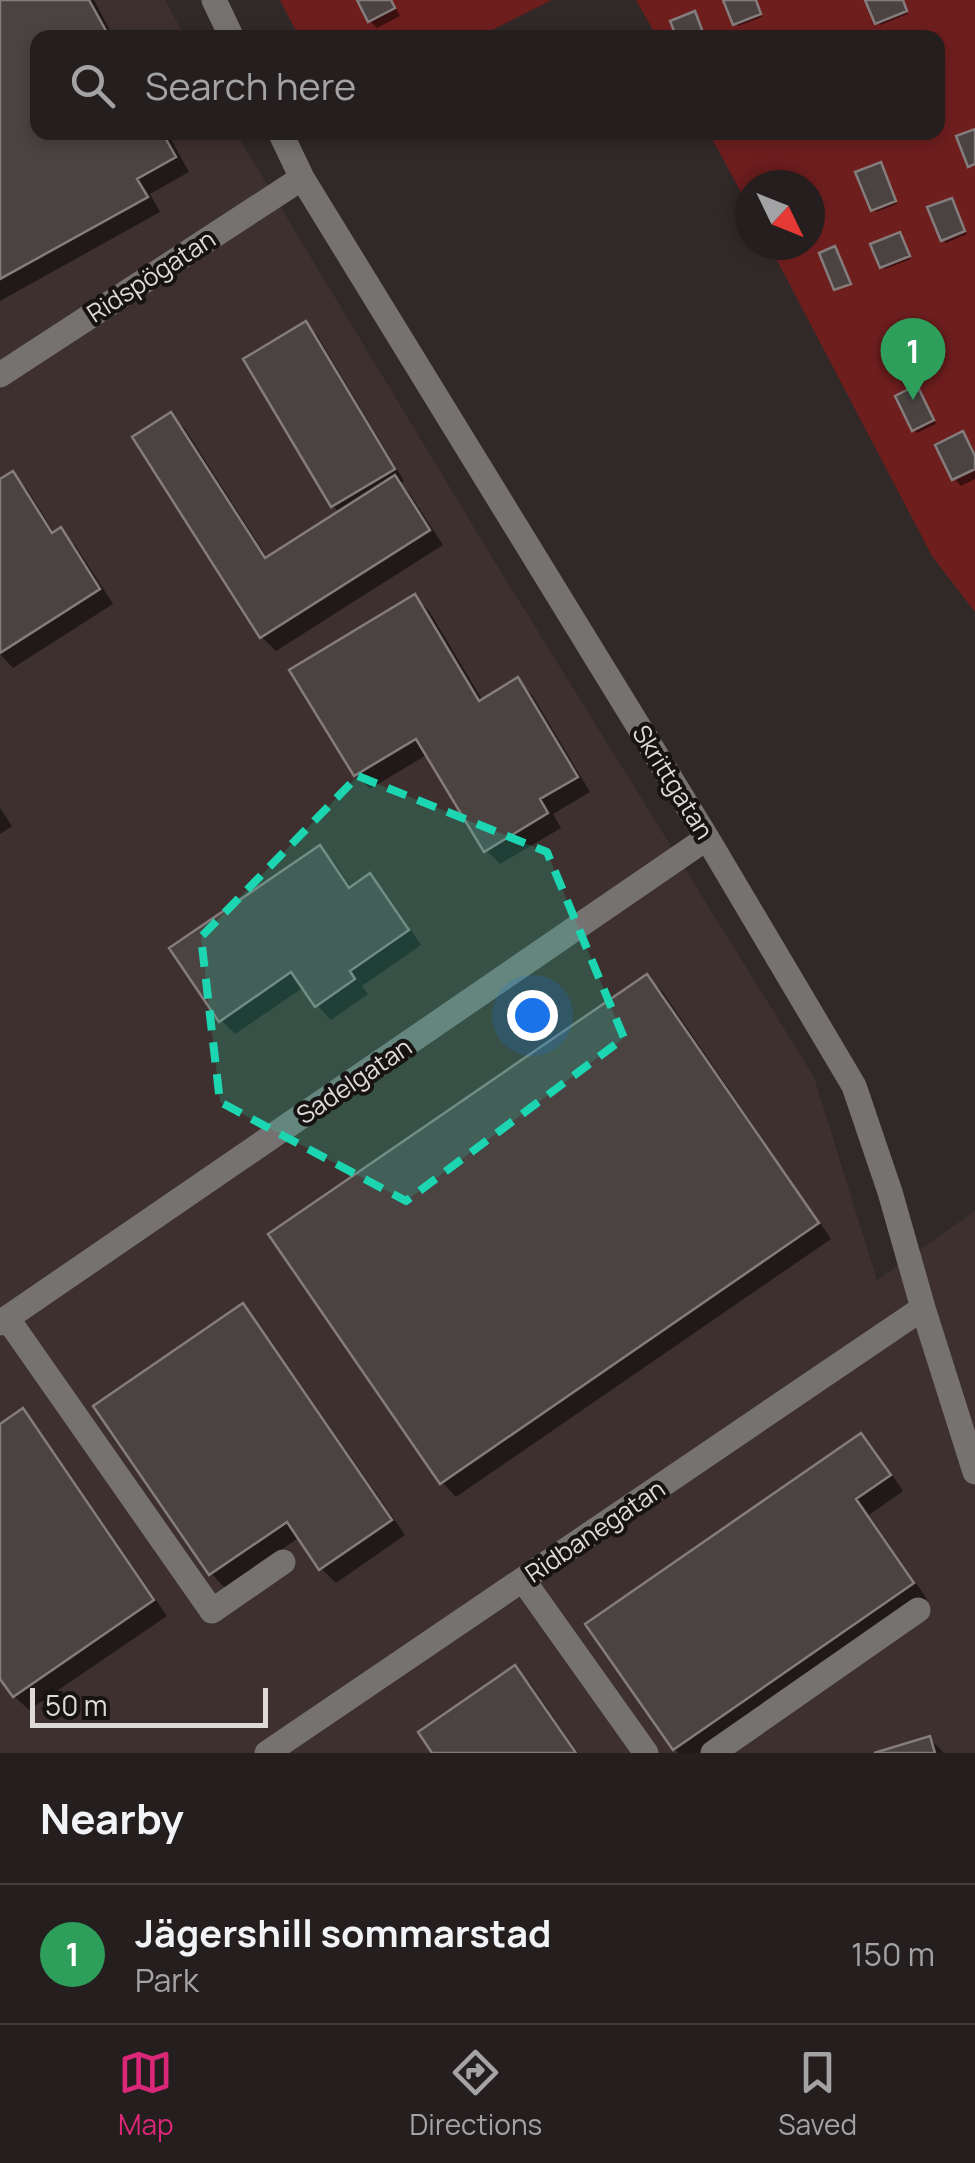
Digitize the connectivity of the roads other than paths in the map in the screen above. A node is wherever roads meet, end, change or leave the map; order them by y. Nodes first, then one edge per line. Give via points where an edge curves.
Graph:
1 (214, 0) edge
2 (228, 30) edge
3 (284, 140) edge
4 (302, 178) junction
5 (0, 375) edge
6 (708, 838) junction
7 (922, 1308) junction
8 (4, 1321) edge
9 (975, 1472) edge
10 (283, 1562) dead end
11 (522, 1580) junction
12 (918, 1610) dead end
13 (267, 1753) edge
14 (646, 1753) edge
15 (713, 1753) edge

1 - 2 street
3 - 4 street, Skrittgatan
4 - 5 street, Ridspögatan
4 - 6 street, Skrittgatan
6 - 7 street, Skrittgatan via 854,1086
6 - 8 street, Sadelgatan
7 - 9 street, Skrittgatan
7 - 11 street, Ridbanegatan
8 - 10 street via 212,1611
11 - 13 street, Ridbanegatan
11 - 14 street
12 - 15 street

